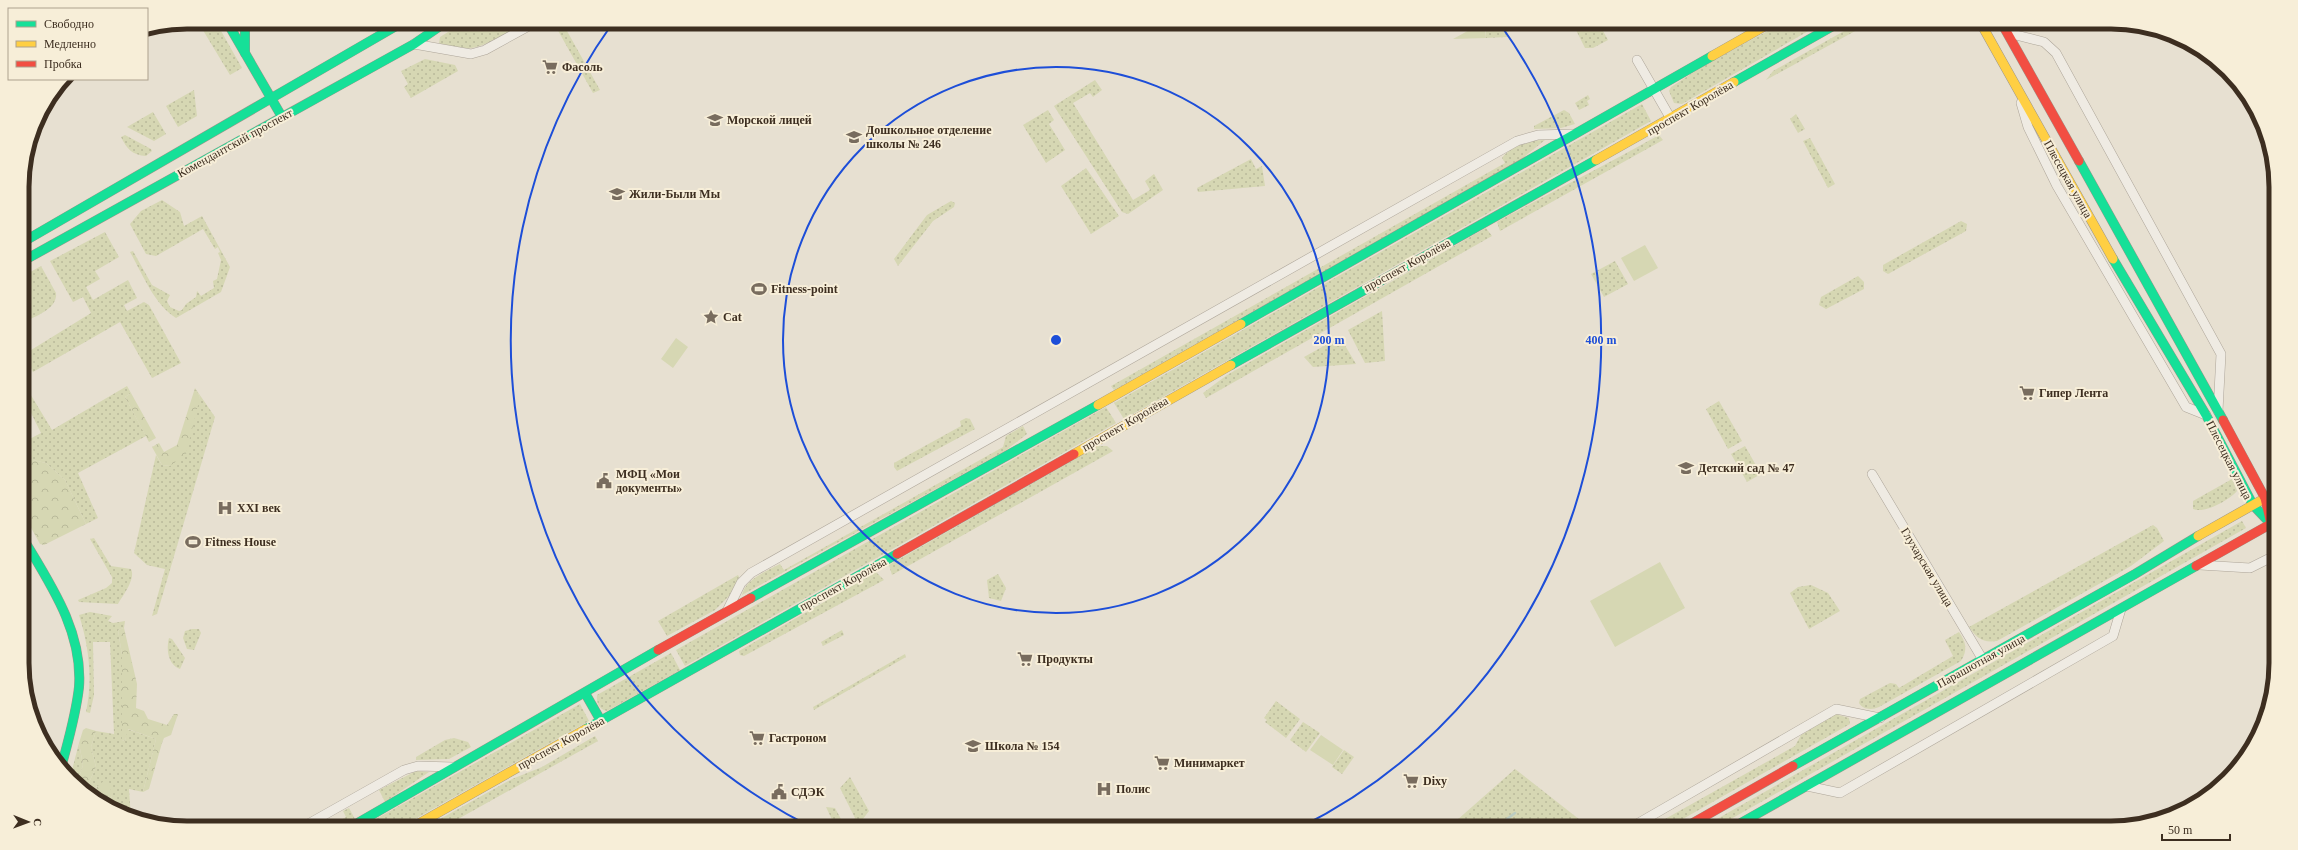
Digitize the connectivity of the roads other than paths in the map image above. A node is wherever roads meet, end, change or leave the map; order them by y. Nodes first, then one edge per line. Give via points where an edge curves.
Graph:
1 (231, 29) edge
2 (245, 29) edge
3 (391, 29) edge
4 (436, 29) edge
5 (523, 29) edge
6 (1760, 29) edge
7 (1828, 29) edge
8 (1984, 29) edge
9 (2005, 29) edge
10 (2008, 33) junction
11 (414, 44) junction
12 (245, 53) junction
13 (1637, 60) dead end
14 (2017, 88) junction
15 (1653, 89) junction
16 (270, 98) junction
17 (282, 118) junction
18 (1672, 119) junction
19 (1573, 134) junction
20 (29, 239) edge
21 (29, 259) edge
22 (2218, 411) junction
23 (2206, 414) junction
24 (1872, 474) dead end
25 (2269, 496) edge
26 (2265, 498) junction
27 (2252, 505) junction
28 (2269, 510) edge
29 (2269, 519) edge
30 (2269, 524) edge
31 (29, 549) edge
32 (2269, 559) edge
33 (2198, 565) junction
34 (2121, 609) junction
35 (727, 611) junction
36 (1983, 660) junction
37 (584, 693) junction
38 (1880, 718) junction
39 (601, 721) junction
40 (63, 760) edge
41 (454, 767) junction
42 (1807, 786) junction
43 (314, 821) edge
44 (361, 821) edge
45 (423, 821) edge
46 (1642, 821) edge
47 (1696, 821) edge
48 (1744, 821) edge

1 - 12 street
2 - 12 street
3 - 16 street, Комендантский проспект
4 - 11 street, Комендантский проспект
5 - 11 street via 484,50 471,54
6 - 15 street
7 - 18 street, проспект Королёва
8 - 14 street, Плесецкая улица
9 - 10 street, Плесецкая улица
10 - 22 street, Плесецкая улица
10 - 22 street via 2044,42 2056,54 2097,127 2220,354
11 - 17 street, Комендантский проспект
12 - 16 street
13 - 15 street
14 - 23 street, Плесецкая улица via 2100,236
14 - 23 street via 2028,127 2057,186 2089,242 2186,407
15 - 18 street
15 - 19 street
16 - 17 street
16 - 20 street, Комендантский проспект
17 - 21 street, Комендантский проспект
18 - 39 street, проспект Королёва via 1186,389
19 - 35 street via 1008,456
19 - 35 street via 1526,137 1454,176 751,574 741,583
22 - 26 street, Плесецкая улица
23 - 27 street, Плесецкая улица
24 - 36 street, Глухарская улица
25 - 26 street, Парашютная улица
26 - 27 street, Парашютная улица
26 - 28 street, Плесецкая улица
27 - 29 street, Плесецкая улица
27 - 36 street, Парашютная улица
30 - 33 street, Парашютная улица
31 - 40 street via 65,612 76,646 80,683
32 - 33 street via 2250,568
33 - 34 street, Парашютная улица
34 - 42 street, Парашютная улица
34 - 42 street via 2113,636 1840,793
35 - 37 street
36 - 38 street, Парашютная улица
37 - 39 street
37 - 41 street
38 - 46 street via 1836,709
38 - 47 street, Парашютная улица
39 - 45 street, проспект Королёва
41 - 43 street via 418,766 404,770
41 - 44 street
42 - 48 street, Парашютная улица

